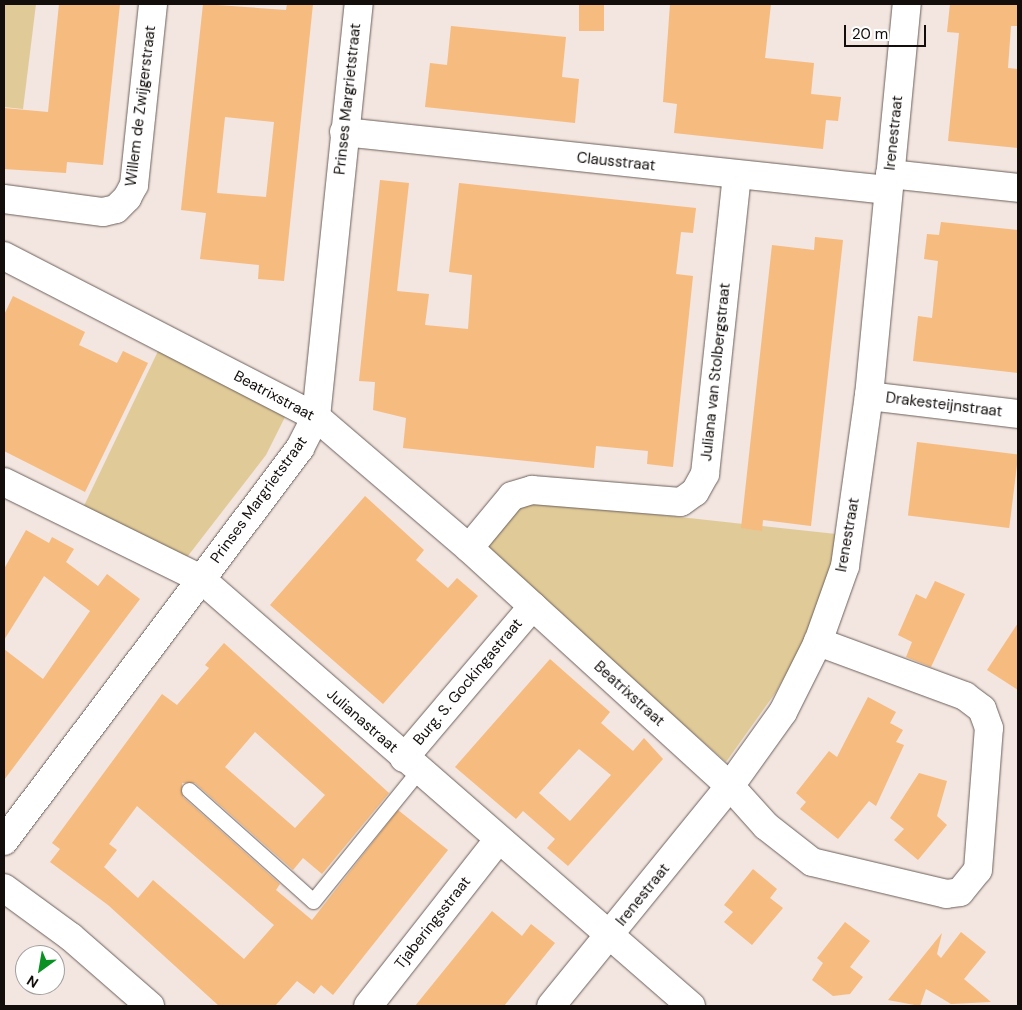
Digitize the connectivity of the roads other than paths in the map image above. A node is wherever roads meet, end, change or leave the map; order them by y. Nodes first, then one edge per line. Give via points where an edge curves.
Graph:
1 (153, 4) edge
2 (359, 4) edge
3 (907, 4) edge
4 (344, 132) junction
5 (737, 175) junction
6 (889, 182) junction
7 (1018, 188) edge
8 (4, 200) edge
9 (4, 256) edge
10 (869, 396) junction
11 (1018, 414) edge
12 (316, 418) junction
13 (4, 483) edge
14 (469, 548) junction
15 (201, 579) junction
16 (532, 606) junction
17 (818, 642) junction
18 (412, 764) junction
19 (730, 786) junction
20 (189, 790) dead end
21 (498, 840) junction
22 (4, 841) edge
23 (4, 888) edge
24 (610, 936) junction
25 (150, 1006) edge
26 (368, 1006) edge
27 (551, 1006) edge
28 (691, 1006) edge

1 - 8 street, Willem de Zwijgerstraat via 134,185 127,198 116,209 103,212
2 - 4 street, Prinses Margrietstraat
3 - 6 street, Irenestraat
4 - 5 street, Clausstraat
4 - 12 street, Prinses Margrietstraat
5 - 6 street, Clausstraat
5 - 14 street, Juliana van Stolbergstraat via 706,474 695,492 681,502 525,492 512,496
6 - 7 street, Clausstraat
6 - 10 street, Irenestraat
9 - 12 street, Beatrixstraat
10 - 11 street, Drakesteijnstraat
10 - 17 street, Irenestraat via 845,566
12 - 14 street, Beatrixstraat
12 - 15 street, Prinses Margrietstraat via 300,448
13 - 15 street, Julianastraat
14 - 16 street, Beatrixstraat
15 - 18 street, Julianastraat
15 - 22 street, Prinses Margrietstraat
16 - 18 street, Burg. S. Gockingastraat
16 - 19 street, Beatrixstraat
17 - 19 street, Irenestraat via 783,712
17 - 19 street, Beatrixstraat via 965,696 982,709 989,728 978,870 960,892 946,894 812,862 766,826
18 - 20 lane via 313,901
18 - 21 street, Julianastraat
19 - 24 street, Irenestraat
21 - 24 street, Julianastraat
21 - 26 street, Tjaberingsstraat
23 - 25 street via 71,937
24 - 27 street, Irenestraat
24 - 28 street, Julianastraat

